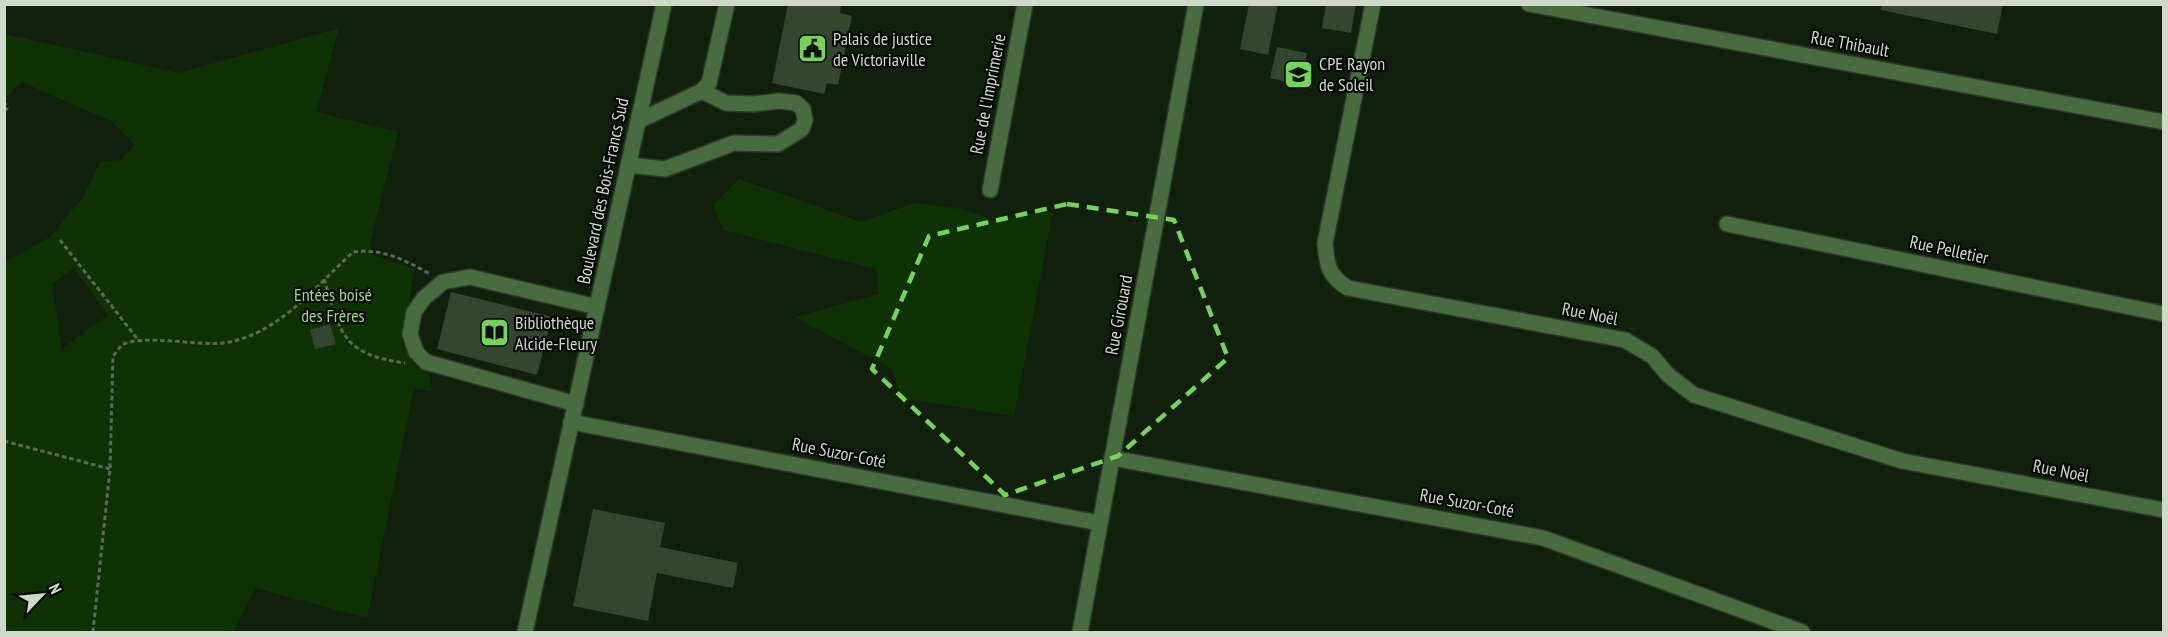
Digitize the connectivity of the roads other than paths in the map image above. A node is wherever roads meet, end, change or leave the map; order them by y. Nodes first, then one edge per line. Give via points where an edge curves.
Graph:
1 (727, 4) edge
2 (1025, 4) edge
3 (1196, 4) edge
4 (1373, 4) edge
5 (1529, 4) edge
6 (662, 5) edge
7 (702, 91) junction
8 (638, 121) junction
9 (2163, 122) edge
10 (628, 165) junction
11 (990, 190) dead end
12 (1727, 224) dead end
13 (597, 307) junction
14 (2163, 314) edge
15 (576, 404) junction
16 (572, 422) junction
17 (1112, 458) junction
18 (2163, 510) edge
19 (1099, 523) junction
20 (525, 633) edge
21 (1080, 633) edge
22 (1802, 633) edge

1 - 7 street via 709,82
2 - 11 street, Rue de l'Imprimerie
3 - 17 street, Rue Girouard
4 - 18 street, Rue Noël via 1325,243 1334,280 1348,288 1625,340 1652,356 1668,375 1694,395 1902,461
5 - 9 street, Rue Thibault
6 - 8 street, Boulevard des Bois-Francs Sud
7 - 8 street
7 - 10 street via 726,103 796,103 805,120 802,129 778,144 734,143 665,169
8 - 10 street, Boulevard des Bois-Francs Sud
10 - 13 street, Boulevard des Bois-Francs Sud
12 - 14 street, Rue Pelletier
13 - 15 street, Boulevard des Bois-Francs Sud
13 - 15 street via 470,278 443,282 414,312 410,334 416,352 426,362
15 - 16 street, Boulevard des Bois-Francs Sud
16 - 19 street, Rue Suzor-Coté
16 - 20 street, Boulevard des Bois-Francs Sud
17 - 19 street, Rue Girouard
17 - 22 street, Rue Suzor-Coté via 1543,538
19 - 21 street, Rue Girouard

